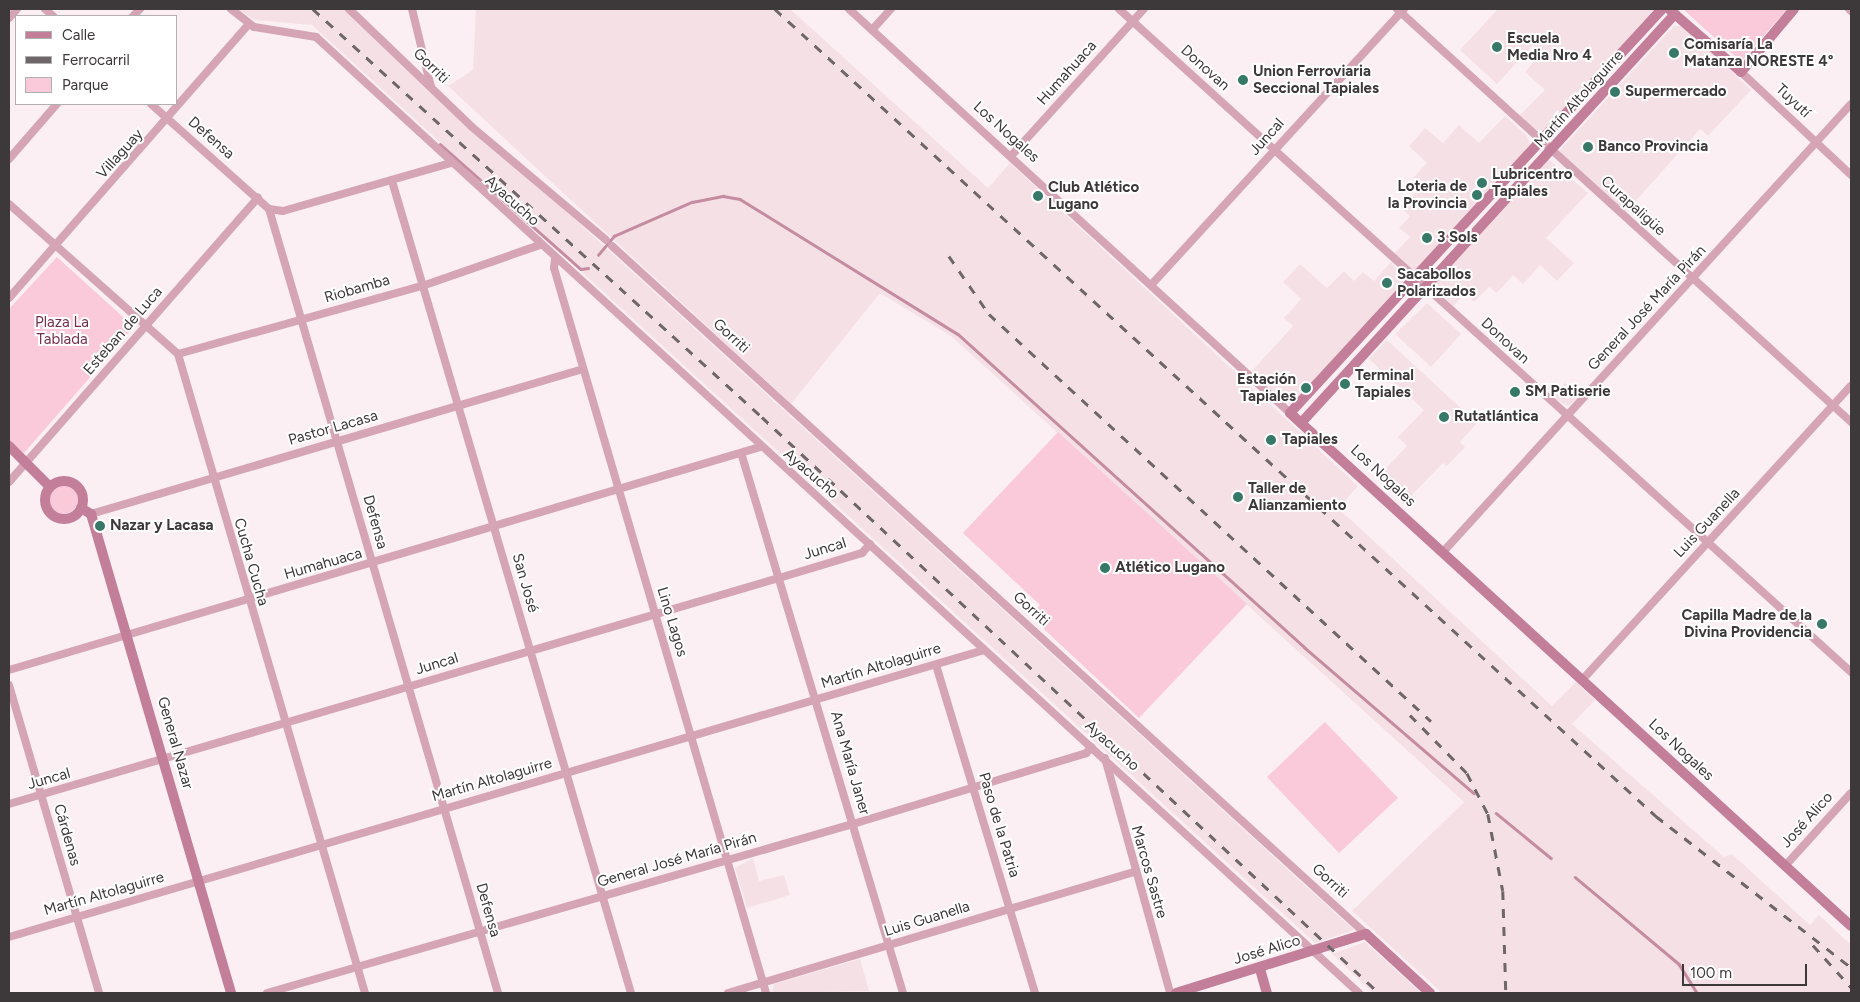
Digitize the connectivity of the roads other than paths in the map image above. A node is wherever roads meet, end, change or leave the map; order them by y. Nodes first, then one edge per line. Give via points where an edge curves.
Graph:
1 (16, 9) edge
2 (231, 9) edge
3 (349, 9) edge
4 (412, 9) edge
5 (849, 9) edge
6 (891, 9) edge
7 (1119, 9) edge
8 (1144, 9) edge
9 (1662, 9) edge
10 (1794, 9) edge
11 (1400, 10) edge
12 (1672, 12) edge
13 (9, 18) edge
14 (1132, 21) junction
15 (248, 25) junction
16 (872, 30) junction
17 (1741, 72) junction
18 (431, 87) junction
19 (1851, 104) edge
20 (56, 105) edge
21 (152, 105) edge
22 (169, 120) junction
23 (1542, 142) junction
24 (1816, 143) junction
25 (1274, 149) junction
26 (1553, 151) junction
27 (1011, 156) junction
28 (9, 159) edge
29 (450, 163) junction
30 (1851, 175) edge
31 (392, 181) junction
32 (258, 198) junction
33 (9, 204) edge
34 (269, 209) junction
35 (540, 245) junction
36 (57, 246) junction
37 (555, 259) junction
38 (1416, 278) junction
39 (1693, 278) junction
40 (1152, 284) junction
41 (424, 285) junction
42 (1426, 286) junction
43 (9, 298) edge
44 (302, 319) junction
45 (146, 326) junction
46 (178, 354) junction
47 (583, 369) junction
48 (1851, 386) edge
49 (460, 406) junction
50 (1833, 406) junction
51 (1290, 413) junction
52 (1566, 416) junction
53 (1851, 422) edge
54 (1301, 423) junction
55 (337, 441) junction
56 (9, 446) edge
57 (760, 447) junction
58 (742, 456) junction
59 (27, 462) junction
60 (213, 478) junction
61 (9, 482) edge
62 (50, 486) junction
63 (619, 493) junction
64 (81, 508) junction
65 (91, 514) junction
66 (495, 529) junction
67 (1707, 542) junction
68 (870, 544) junction
69 (1443, 552) junction
70 (372, 564) junction
71 (779, 578) junction
72 (248, 601) junction
73 (655, 615) junction
74 (128, 636) junction
75 (530, 650) junction
76 (984, 650) junction
77 (936, 665) junction
78 (9, 670) edge
79 (1851, 672) edge
80 (1583, 679) junction
81 (9, 685) edge
82 (408, 687) junction
83 (817, 700) junction
84 (285, 723) junction
85 (692, 736) junction
86 (1092, 747) junction
87 (1105, 758) junction
88 (164, 760) junction
89 (566, 774) junction
90 (974, 787) junction
91 (1851, 793) edge
92 (41, 796) junction
93 (9, 804) edge
94 (444, 809) junction
95 (853, 824) junction
96 (322, 846) junction
97 (727, 861) junction
98 (1785, 866) junction
99 (1134, 872) junction
100 (199, 882) junction
101 (602, 896) junction
102 (1010, 908) junction
103 (76, 917) junction
104 (1851, 926) edge
105 (479, 931) junction
106 (1366, 934) junction
107 (9, 938) edge
108 (888, 944) junction
109 (1314, 952) junction
110 (358, 967) junction
111 (1260, 969) junction
112 (763, 984) junction
113 (99, 993) edge
114 (231, 993) edge
115 (267, 993) edge
116 (365, 993) edge
117 (498, 993) edge
118 (631, 993) edge
119 (728, 993) edge
120 (766, 993) edge
121 (903, 993) edge
122 (1036, 993) edge
123 (1170, 993) edge
124 (1176, 993) edge
125 (1267, 993) edge
126 (1359, 993) edge
127 (1430, 993) edge

1 - 13 street
2 - 15 street
3 - 18 street, Gorriti
4 - 18 street
5 - 16 street, Los Nogales
6 - 16 street
7 - 14 street, Donovan
8 - 14 street, Humahuaca
9 - 23 street, Martín Altolaguirre
10 - 17 street
11 - 23 street, Curapaligüe
11 - 25 street, Juncal
12 - 17 street, Tuyutí
12 - 26 street, Martín Altolaguirre
14 - 25 street, Donovan
14 - 27 street, Humahuaca
15 - 22 street, Villaguay
15 - 29 street, Ayacucho via 316,37
16 - 27 street, Los Nogales
17 - 24 street, Tuyutí
18 - 106 street, Gorriti via 472,127 609,243
19 - 24 street, General José María Pirán
20 - 28 street
21 - 22 street, Defensa
22 - 32 street, Defensa
22 - 36 street, Villaguay
23 - 26 street, Curapaligüe
23 - 38 street, Martín Altolaguirre
24 - 30 street, Tuyutí
24 - 39 street, General José María Pirán
25 - 38 street, Donovan
25 - 40 street, Juncal
26 - 39 street, Curapaligüe
26 - 42 street, Martín Altolaguirre
27 - 40 street, Los Nogales
29 - 31 street
29 - 35 street, Ayacucho
31 - 34 street via 283,211
31 - 41 street, San José
32 - 34 street, Defensa
32 - 45 street, Esteban de Luca
33 - 36 street
34 - 44 street, Defensa
35 - 37 street, Ayacucho
35 - 41 street, Riobamba
36 - 43 street, Villaguay
36 - 45 street
37 - 47 street, Lino Lagos via 554,268
37 - 57 street, Ayacucho
38 - 42 street, Donovan
38 - 51 street, Martín Altolaguirre
39 - 50 street, Curapaligüe
39 - 52 street, General José María Pirán
40 - 51 street, Los Nogales
41 - 44 street, Riobamba
41 - 49 street, San José
42 - 52 street, Donovan
42 - 54 street, Martín Altolaguirre
44 - 46 street, Riobamba
44 - 55 street, Defensa
45 - 46 street
45 - 59 street, Esteban de Luca
46 - 60 street, Cucha Cucha
47 - 49 street, Pastor Lacasa
47 - 63 street, Lino Lagos
48 - 50 street, Luis Guanella
49 - 55 street, Pastor Lacasa
49 - 66 street, San José
50 - 53 street, Curapaligüe
50 - 67 street, Luis Guanella
51 - 54 street, Los Nogales
52 - 67 street, Donovan
52 - 69 street, General José María Pirán
54 - 69 street, Los Nogales
55 - 60 street, Pastor Lacasa
55 - 70 street, Defensa
56 - 59 street
57 - 58 street, Humahuaca
57 - 68 street, Ayacucho
58 - 63 street, Humahuaca
58 - 71 street, Ana María Janer
59 - 61 street, Esteban de Luca
59 - 62 street
60 - 65 street, Pastor Lacasa
60 - 72 street, Cucha Cucha
62 - 64 street via 63,481 75,484 83,495
62 - 64 street via 44,502 55,516 67,518
63 - 66 street, Humahuaca
63 - 73 street, Lino Lagos
64 - 65 street
65 - 74 street, General Nazar
66 - 70 street, Humahuaca
66 - 75 street, San José
67 - 79 street, Donovan
67 - 80 street, Luis Guanella
68 - 71 street, Juncal via 862,552
68 - 76 street, Ayacucho
69 - 80 street, Los Nogales
70 - 72 street, Humahuaca
70 - 82 street, Defensa
71 - 73 street, Juncal
71 - 83 street, Ana María Janer
72 - 74 street, Humahuaca
72 - 84 street, Cucha Cucha
73 - 75 street, Juncal
73 - 85 street, Lino Lagos
74 - 78 street, Humahuaca
74 - 88 street, General Nazar
75 - 82 street, Juncal
75 - 89 street, San José
76 - 77 street, Martín Altolaguirre
76 - 86 street, Ayacucho
77 - 83 street, Martín Altolaguirre
77 - 90 street, Paso de la Patria
80 - 98 street, Los Nogales
81 - 92 street, Cárdenas
82 - 84 street, Juncal
82 - 94 street, Defensa
83 - 85 street, Martín Altolaguirre
83 - 95 street, Ana María Janer
84 - 88 street, Juncal
84 - 96 street, Cucha Cucha
85 - 89 street, Martín Altolaguirre
85 - 97 street, Lino Lagos
86 - 87 street, Ayacucho
86 - 90 street, General José María Pirán via 1086,753
87 - 99 street, Marcos Sastre
87 - 109 street, Ayacucho
88 - 92 street, Juncal
88 - 100 street, General Nazar
89 - 94 street, Martín Altolaguirre
89 - 101 street, San José
90 - 95 street, General José María Pirán
90 - 102 street, Paso de la Patria
91 - 98 street, José Alico
92 - 93 street, Juncal
92 - 103 street, Cárdenas
94 - 96 street, Martín Altolaguirre
94 - 105 street, Defensa
95 - 97 street, General José María Pirán
95 - 108 street, Ana María Janer
96 - 100 street, Martín Altolaguirre
96 - 110 street, Cucha Cucha
97 - 101 street, General José María Pirán
97 - 112 street, Lino Lagos
98 - 104 street, Los Nogales
99 - 102 street, Luis Guanella
99 - 123 street, Marcos Sastre
100 - 103 street, Martín Altolaguirre
100 - 114 street, General Nazar
101 - 105 street, General José María Pirán
101 - 118 street, San José
102 - 108 street, Luis Guanella
102 - 122 street, Paso de la Patria
103 - 107 street, Martín Altolaguirre
103 - 113 street, Cárdenas
105 - 110 street, General José María Pirán
105 - 117 street, Defensa
106 - 109 street, José Alico
106 - 127 street, Gorriti
108 - 112 street, Luis Guanella
108 - 121 street, Ana María Janer
109 - 111 street, José Alico
109 - 126 street, Ayacucho
110 - 115 street, General José María Pirán
110 - 116 street, Cucha Cucha
111 - 124 street, José Alico
111 - 125 street
112 - 119 street, Luis Guanella
112 - 120 street, Lino Lagos

